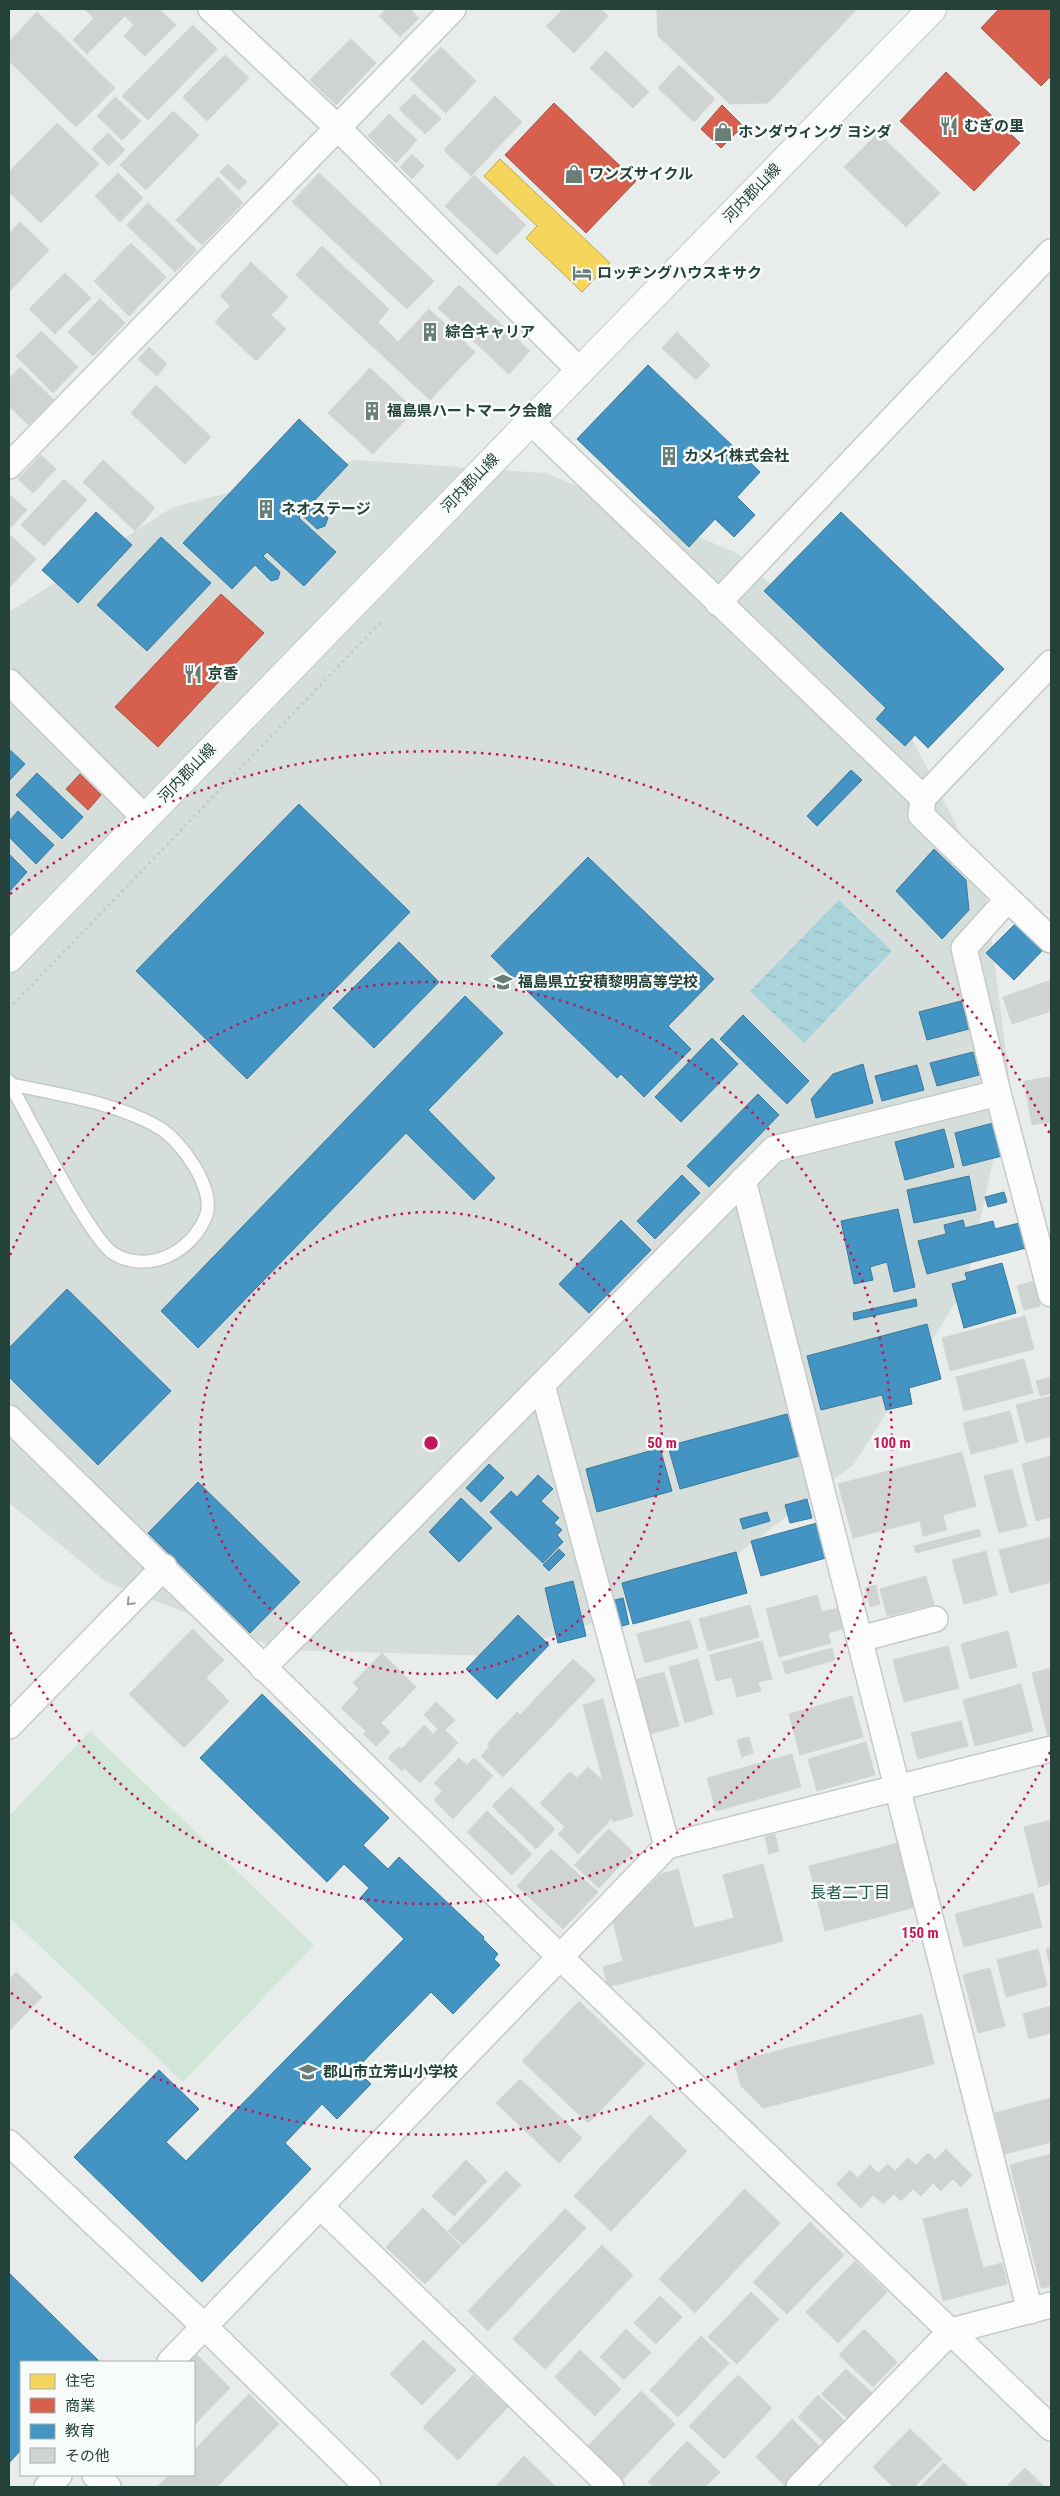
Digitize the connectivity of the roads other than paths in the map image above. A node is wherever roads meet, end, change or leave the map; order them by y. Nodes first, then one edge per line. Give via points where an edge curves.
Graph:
1 (211, 9) edge
2 (453, 9) edge
3 (932, 9) edge
4 (337, 127) junction
5 (1051, 252) edge
6 (579, 370) junction
7 (530, 421) junction
8 (9, 466) edge
9 (718, 603) junction
10 (1051, 663) edge
11 (9, 682) edge
12 (923, 798) junction
13 (144, 817) junction
14 (1008, 899) junction
15 (1051, 940) edge
16 (9, 958) edge
17 (10, 1082) edge
18 (998, 1093) junction
19 (743, 1180) junction
20 (1051, 1294) edge
21 (542, 1384) junction
22 (9, 1418) edge
23 (164, 1567) junction
24 (935, 1619) dead end
25 (860, 1639) junction
26 (263, 1668) junction
27 (9, 1726) edge
28 (1051, 1749) edge
29 (898, 1788) junction
30 (667, 1846) junction
31 (561, 1958) junction
32 (9, 2143) edge
33 (321, 2206) junction
34 (1040, 2308) edge
35 (205, 2327) junction
36 (951, 2331) junction
37 (171, 2361) edge
38 (1051, 2428) edge
39 (58, 2476) edge
40 (96, 2476) edge
41 (47, 2487) edge
42 (108, 2487) edge
43 (368, 2487) edge
44 (611, 2487) edge
45 (799, 2487) edge

1 - 4 street
2 - 4 street
3 - 6 main road, 河内郡山線
4 - 6 street
4 - 8 street
5 - 9 street
6 - 7 main road, 河内郡山線
7 - 9 street
7 - 13 main road, 河内郡山線
9 - 12 street
10 - 12 street
11 - 13 street
12 - 14 street via 921,815
13 - 16 main road, 河内郡山線
14 - 15 street
14 - 18 street via 964,948
17 - 17 lane via 88,1223 112,1253 133,1262 159,1260 182,1248 206,1214 199,1173 183,1149 159,1128 114,1108
18 - 19 street via 774,1149
18 - 20 street
19 - 21 street
19 - 25 street
21 - 26 street
21 - 30 street
22 - 23 street
23 - 26 street
23 -> 27 street
24 - 25 street
25 - 29 street
26 - 31 street
28 - 29 street
29 - 30 street
29 - 34 street
30 - 31 street
31 - 33 street
31 - 36 street
32 - 35 street
33 - 35 street
33 - 44 street
34 - 36 street
35 - 37 street
35 - 43 street
36 - 38 street
36 - 45 street
39 - 41 street
40 - 42 street

